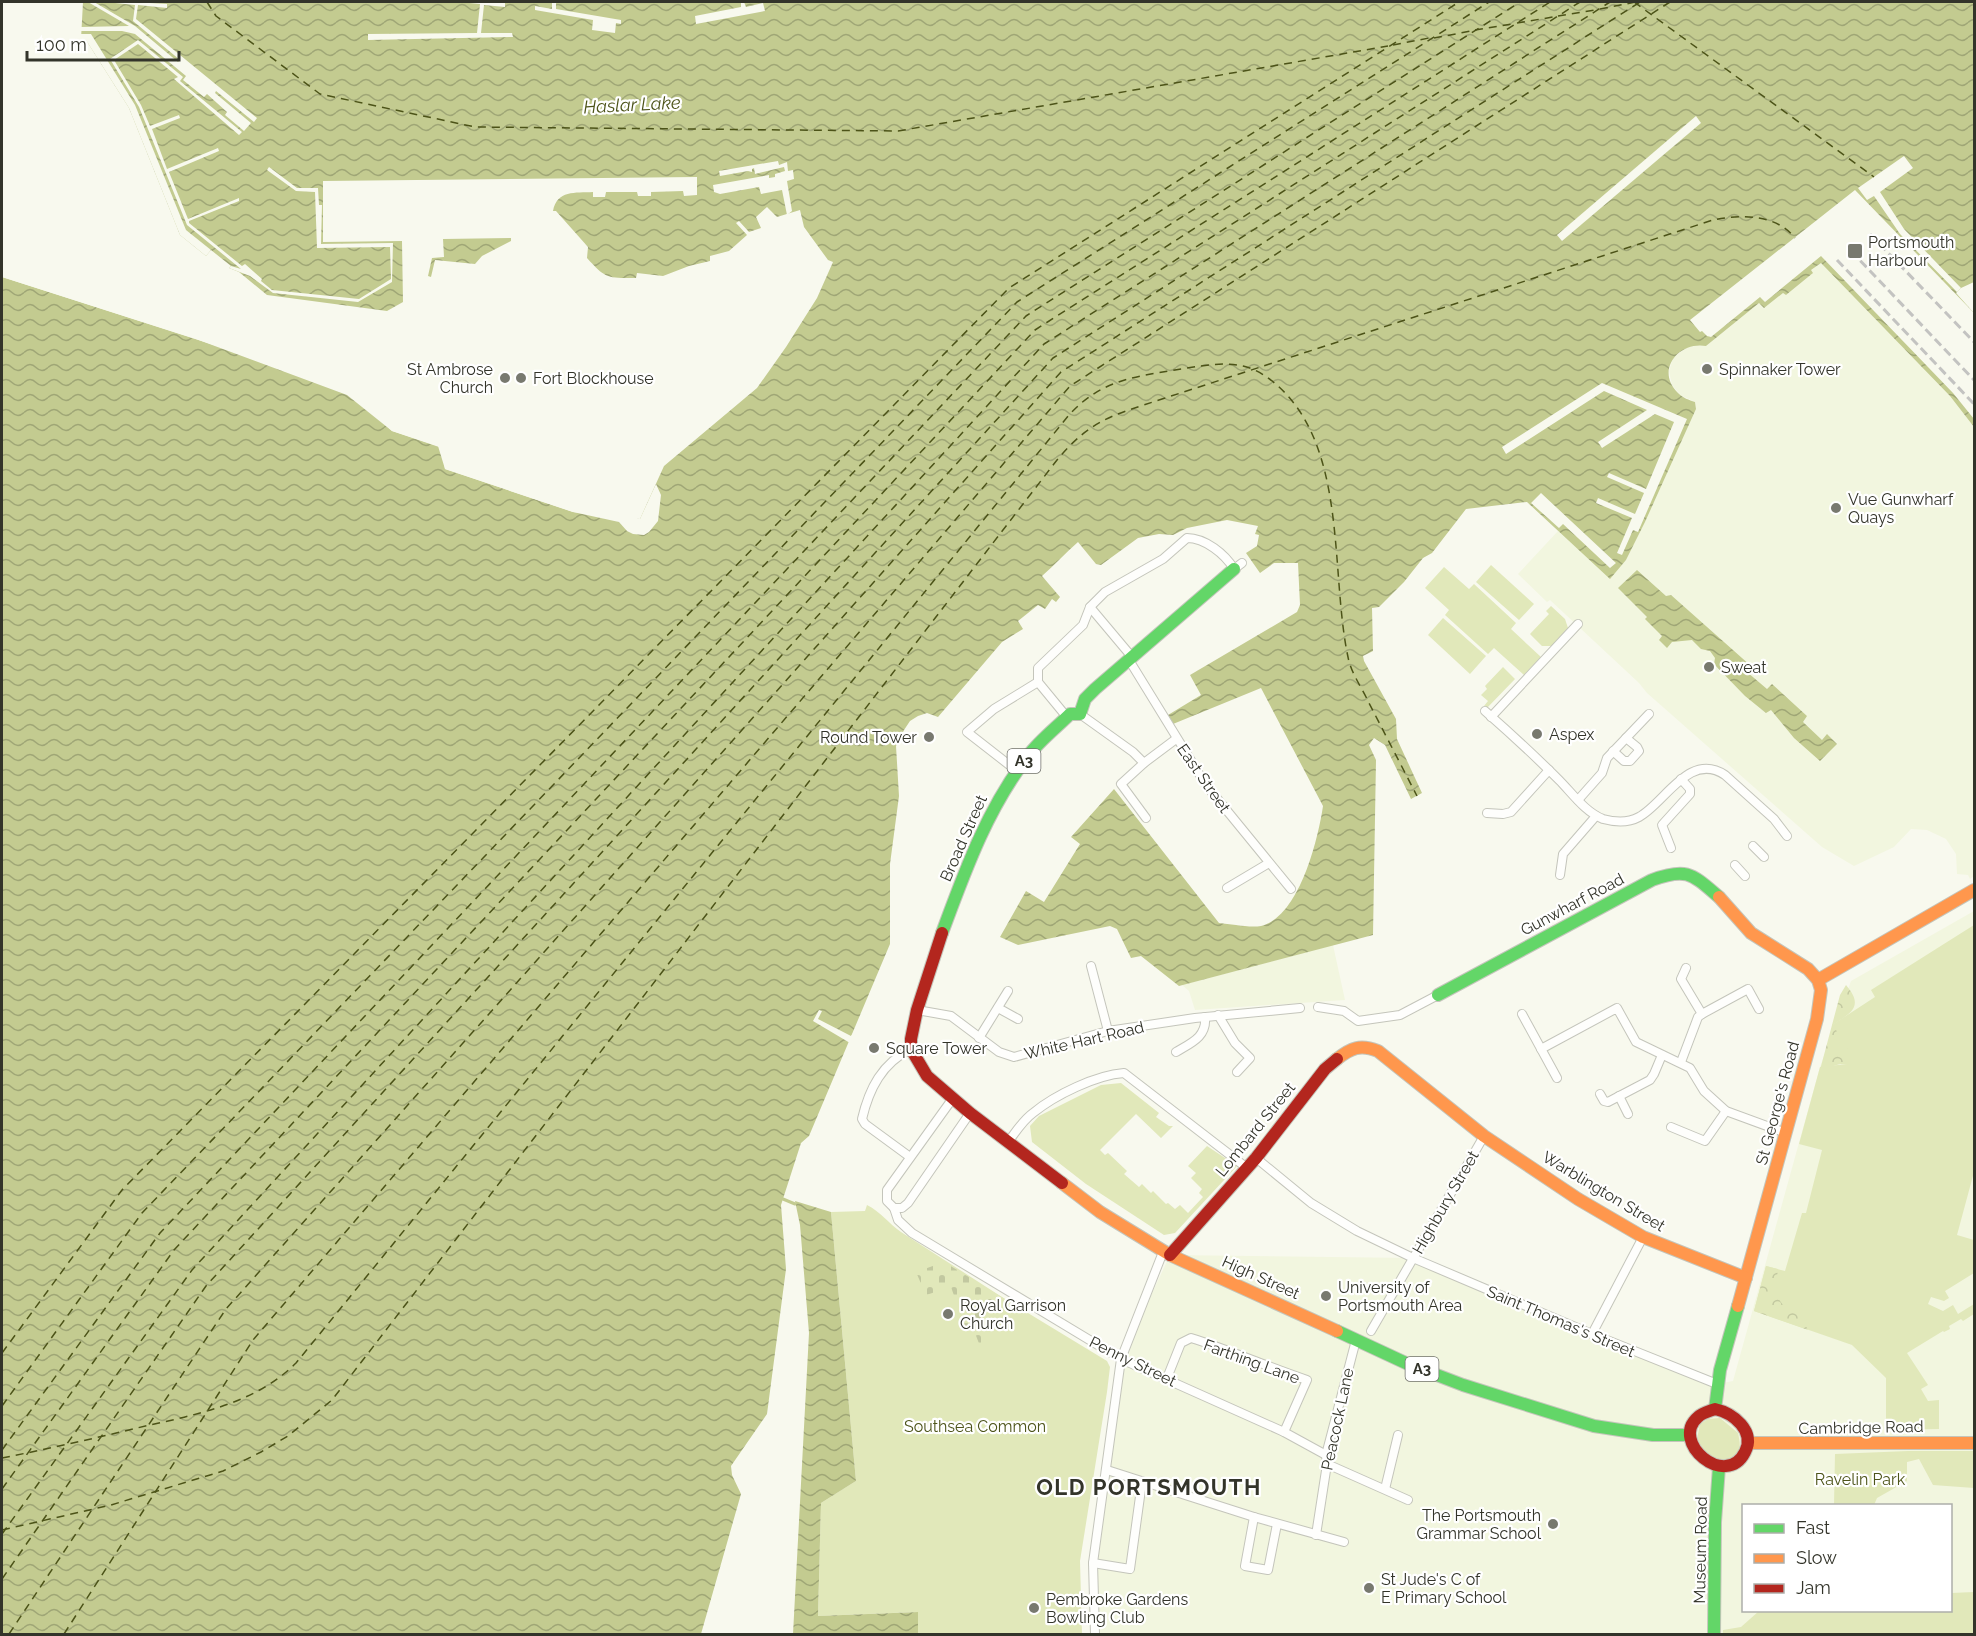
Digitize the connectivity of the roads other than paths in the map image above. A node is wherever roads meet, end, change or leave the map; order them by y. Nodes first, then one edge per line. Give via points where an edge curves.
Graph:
1 (1238, 566) joint
2 (1090, 607) junction
3 (1578, 624) dead end
4 (1130, 658) junction
5 (1038, 682) junction
6 (1080, 714) junction
7 (1649, 714) dead end
8 (1066, 716) junction
9 (1176, 738) junction
10 (1626, 738) junction
11 (1613, 752) junction
12 (1144, 763) junction
13 (1549, 770) junction
14 (1017, 771) junction
15 (1682, 779) junction
16 (1578, 800) junction
17 (1486, 813) dead end
18 (1596, 816) junction
19 (1146, 818) dead end
20 (1787, 836) dead end
21 (1753, 846) dead end
22 (1671, 848) dead end
23 (1764, 857) dead end
24 (1269, 863) junction
25 (1735, 865) dead end
26 (1560, 875) dead end
27 (1745, 876) dead end
28 (1227, 888) dead end
29 (1291, 889) dead end
30 (1974, 890) edge
31 (1091, 966) dead end
32 (1686, 968) dead end
33 (1818, 980) junction
34 (1008, 991) dead end
35 (1438, 995) joint
36 (1318, 1007) dead end
37 (998, 1008) junction
38 (1300, 1008) dead end
39 (1759, 1009) dead end
40 (917, 1010) junction
41 (1522, 1014) dead end
42 (1702, 1014) junction
43 (1218, 1015) junction
44 (1205, 1017) junction
45 (1018, 1019) dead end
46 (1108, 1031) junction
47 (980, 1038) junction
48 (911, 1049) junction
49 (1541, 1049) junction
50 (1378, 1051) joint
51 (1176, 1052) dead end
52 (1662, 1055) junction
53 (1681, 1062) junction
54 (1237, 1072) dead end
55 (1557, 1078) dead end
56 (1600, 1094) dead end
57 (1619, 1096) junction
58 (953, 1098) junction
59 (1726, 1111) junction
60 (970, 1113) junction
61 (1628, 1114) dead end
62 (1671, 1127) dead end
63 (1786, 1133) junction
64 (1484, 1136) junction
65 (1008, 1142) junction
66 (910, 1157) junction
67 (1256, 1158) junction
68 (1247, 1168) junction
69 (894, 1208) junction
70 (1643, 1237) junction
71 (1166, 1253) junction
72 (1413, 1258) junction
73 (1746, 1278) junction
74 (1371, 1331) dead end
75 (1592, 1334) junction
76 (1356, 1340) junction
77 (1121, 1359) junction
78 (1167, 1378) junction
79 (1717, 1384) junction
80 (1715, 1409) junction
81 (1284, 1432) junction
82 (1398, 1435) dead end
83 (1689, 1435) junction
84 (1748, 1443) junction
85 (1974, 1443) edge
86 (1327, 1460) junction
87 (1719, 1467) junction
88 (1107, 1470) junction
89 (1142, 1482) junction
90 (1384, 1490) junction
91 (1408, 1500) dead end
92 (1254, 1517) junction
93 (1277, 1524) junction
94 (1316, 1535) junction
95 (1344, 1542) dead end
96 (1093, 1563) junction
97 (1095, 1635) edge
98 (1714, 1635) edge

1 - 2 street via 1197,539 1187,538 1163,559 1105,592
1 - 4 main road
2 - 4 street, East Street
2 - 5 street via 1083,625 1038,668
3 - 13 street via 1488,714
4 - 6 main road via 1089,695
4 - 9 street, East Street
5 - 8 street
5 - 14 street via 994,708 967,732
6 - 8 main road
6 - 12 street
7 - 10 street
8 - 14 main road, Broad Street / A3
9 - 12 street
9 - 24 street, East Street via 1206,785
10 - 11 street
10 - 11 street via 1638,753 1628,762
11 - 16 street
12 - 19 street via 1121,784
13 - 16 street
13 - 17 street via 1511,812
14 - 40 main road, Broad Street / A3 via 993,807 976,843
15 - 18 street via 1636,819 1613,821
15 - 20 street via 1704,769 1722,773 1774,819
15 - 22 street via 1690,794 1662,825
16 - 18 street
18 - 26 street via 1564,852
21 - 23 street
24 - 28 street
24 - 29 street, East Street
25 - 27 street
30 - 33 main road
31 - 46 street
32 - 42 street via 1681,979
33 - 35 main road, Gunwharf Road via 1806,967 1751,933 1720,898 1697,878 1682,872 1652,880
33 - 63 main road, St George's Road via 1821,1002
34 - 37 street
35 - 36 street, Gunwharf Road via 1400,1015 1358,1021 1344,1011
37 - 45 street
37 - 47 street
38 - 43 street, White Hart Road
39 - 42 street via 1748,989
40 - 47 street, White Hart Road via 951,1016
40 - 48 main road, Broad Street / A3
41 - 49 street
42 - 53 street
43 - 44 street, White Hart Road
43 - 54 street via 1235,1043 1250,1058
44 - 46 street, White Hart Road
44 - 51 street via 1202,1035
46 - 47 street, White Hart Road via 1014,1057
48 - 58 main road, High Street / A3 via 927,1076
48 - 66 street via 882,1071 862,1119
49 - 52 street via 1617,1008 1636,1042
49 - 55 street
50 - 64 main road, Warblington Street
50 - 67 main road, Lombard Street via 1366,1046 1351,1048 1325,1069
52 - 53 street
52 - 57 street via 1650,1080
53 - 59 street
56 - 57 street via 1606,1102
57 - 61 street
58 - 60 main road, High Street / A3
58 - 66 street
59 - 62 street via 1705,1141
59 - 63 street
60 - 65 main road, High Street / A3
60 - 69 street via 908,1203
63 - 73 main road, St George's Road
64 - 70 main road, Warblington Street
64 - 72 street, Highbury Street
65 - 68 street via 1032,1113 1052,1101 1109,1074 1124,1073
65 - 71 main road, High Street / A3 via 1100,1212
66 - 69 street via 886,1193
67 - 68 main road, Lombard Street
67 - 72 street, Saint Thomas's Street via 1311,1203 1357,1232
68 - 71 main road, Lombard Street
69 - 77 street, Penny Street via 901,1224 912,1233
70 - 73 main road, Warblington Street
70 - 75 street
71 - 76 main road, High Street / A3
71 - 77 street
72 - 74 street, Highbury Street
72 - 75 street, Saint Thomas's Street
73 - 79 main road, St George's Road
75 - 79 street, Saint Thomas's Street
76 - 83 main road, High Street / A3 via 1463,1385 1594,1426 1653,1435
76 - 86 street, Peacock Lane
77 - 78 street, Penny Street
77 - 88 street
78 - 81 street, Penny Street
78 - 81 street, Farthing Lane via 1180,1343 1191,1338 1307,1380
79 - 80 main road, St George's Road
80 - 83 main road via 1699,1414
80 - 84 main road via 1737,1419 1747,1433
81 - 86 street, Penny Street
82 - 90 street
83 - 87 main road via 1690,1443 1706,1462
84 - 85 main road, Cambridge Road
84 - 87 main road via 1741,1459
86 - 90 street, Penny Street
86 - 94 street, Peacock Lane
87 - 98 main road, Museum Road
88 - 89 street
88 - 96 street
89 - 92 street
89 - 96 street via 1130,1569
90 - 91 street, Penny Street
92 - 93 street
92 - 93 street via 1245,1566 1268,1570
93 - 94 street
94 - 95 street
96 - 97 street

